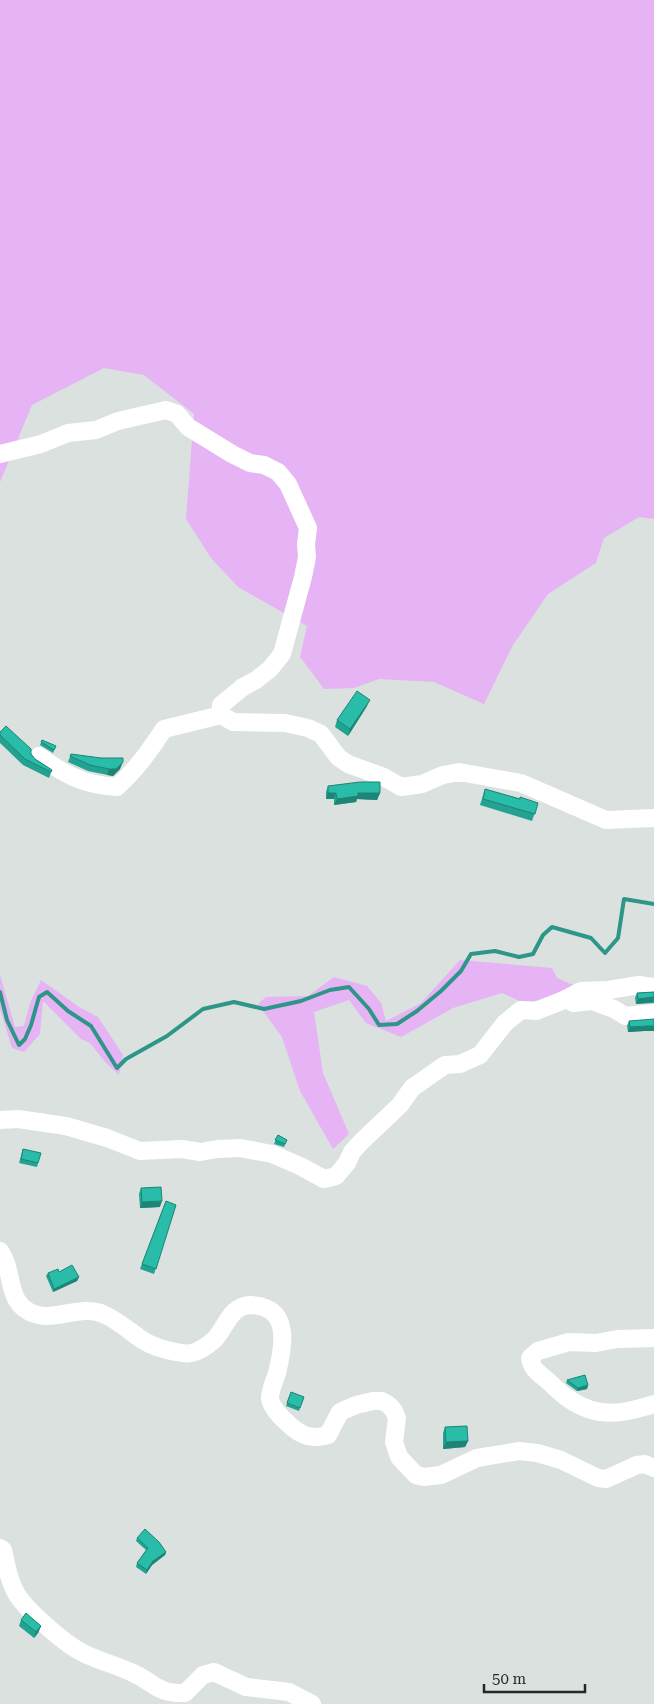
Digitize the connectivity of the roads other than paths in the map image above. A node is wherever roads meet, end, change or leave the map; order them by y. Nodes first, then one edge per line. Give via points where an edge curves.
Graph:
1 (0, 454) edge
2 (221, 715) junction
3 (39, 756) dead end
4 (654, 818) edge
5 (654, 987) edge
6 (557, 1003) junction
7 (654, 1013) edge
8 (0, 1120) edge
9 (0, 1252) edge
10 (654, 1338) edge
11 (654, 1404) edge
12 (654, 1468) edge
13 (0, 1548) edge
14 (312, 1704) edge

1 - 2 street via 41,444 68,432 96,430 118,421 166,410 177,414 188,427 232,454 278,472 288,484 308,528 303,577 282,654 270,669 221,705
2 - 3 street via 164,729 118,787 96,786 74,778
2 - 4 street via 233,722 284,723 308,728 321,734 338,757 348,764 401,787 459,772 521,783 606,820
5 - 6 street via 639,985 581,991
6 - 7 street via 592,1001 625,1016
6 - 8 street via 536,1011 521,1010 505,1023 480,1055 460,1064 445,1065 412,1088 400,1105 352,1152 336,1176 324,1179 272,1154 240,1148 200,1152 182,1149 140,1151 66,1126
9 - 12 street via 5,1258 15,1298 26,1311 42,1316 85,1311 102,1313 152,1345 184,1354 208,1345 234,1311 242,1307 250,1305 274,1312 282,1326 283,1342 270,1397 282,1417 300,1434 320,1438 328,1435 340,1412 356,1405 382,1401 389,1405 397,1418 394,1442 399,1457 416,1475 441,1475 477,1458 519,1451 553,1457 598,1478 606,1479 636,1464
10 - 11 street via 568,1342 538,1351 530,1358 540,1375 569,1399 591,1409 620,1413
13 - 14 street via 15,1592 28,1608 81,1652 134,1673 161,1691 185,1693 203,1675 214,1672 246,1687 289,1692

